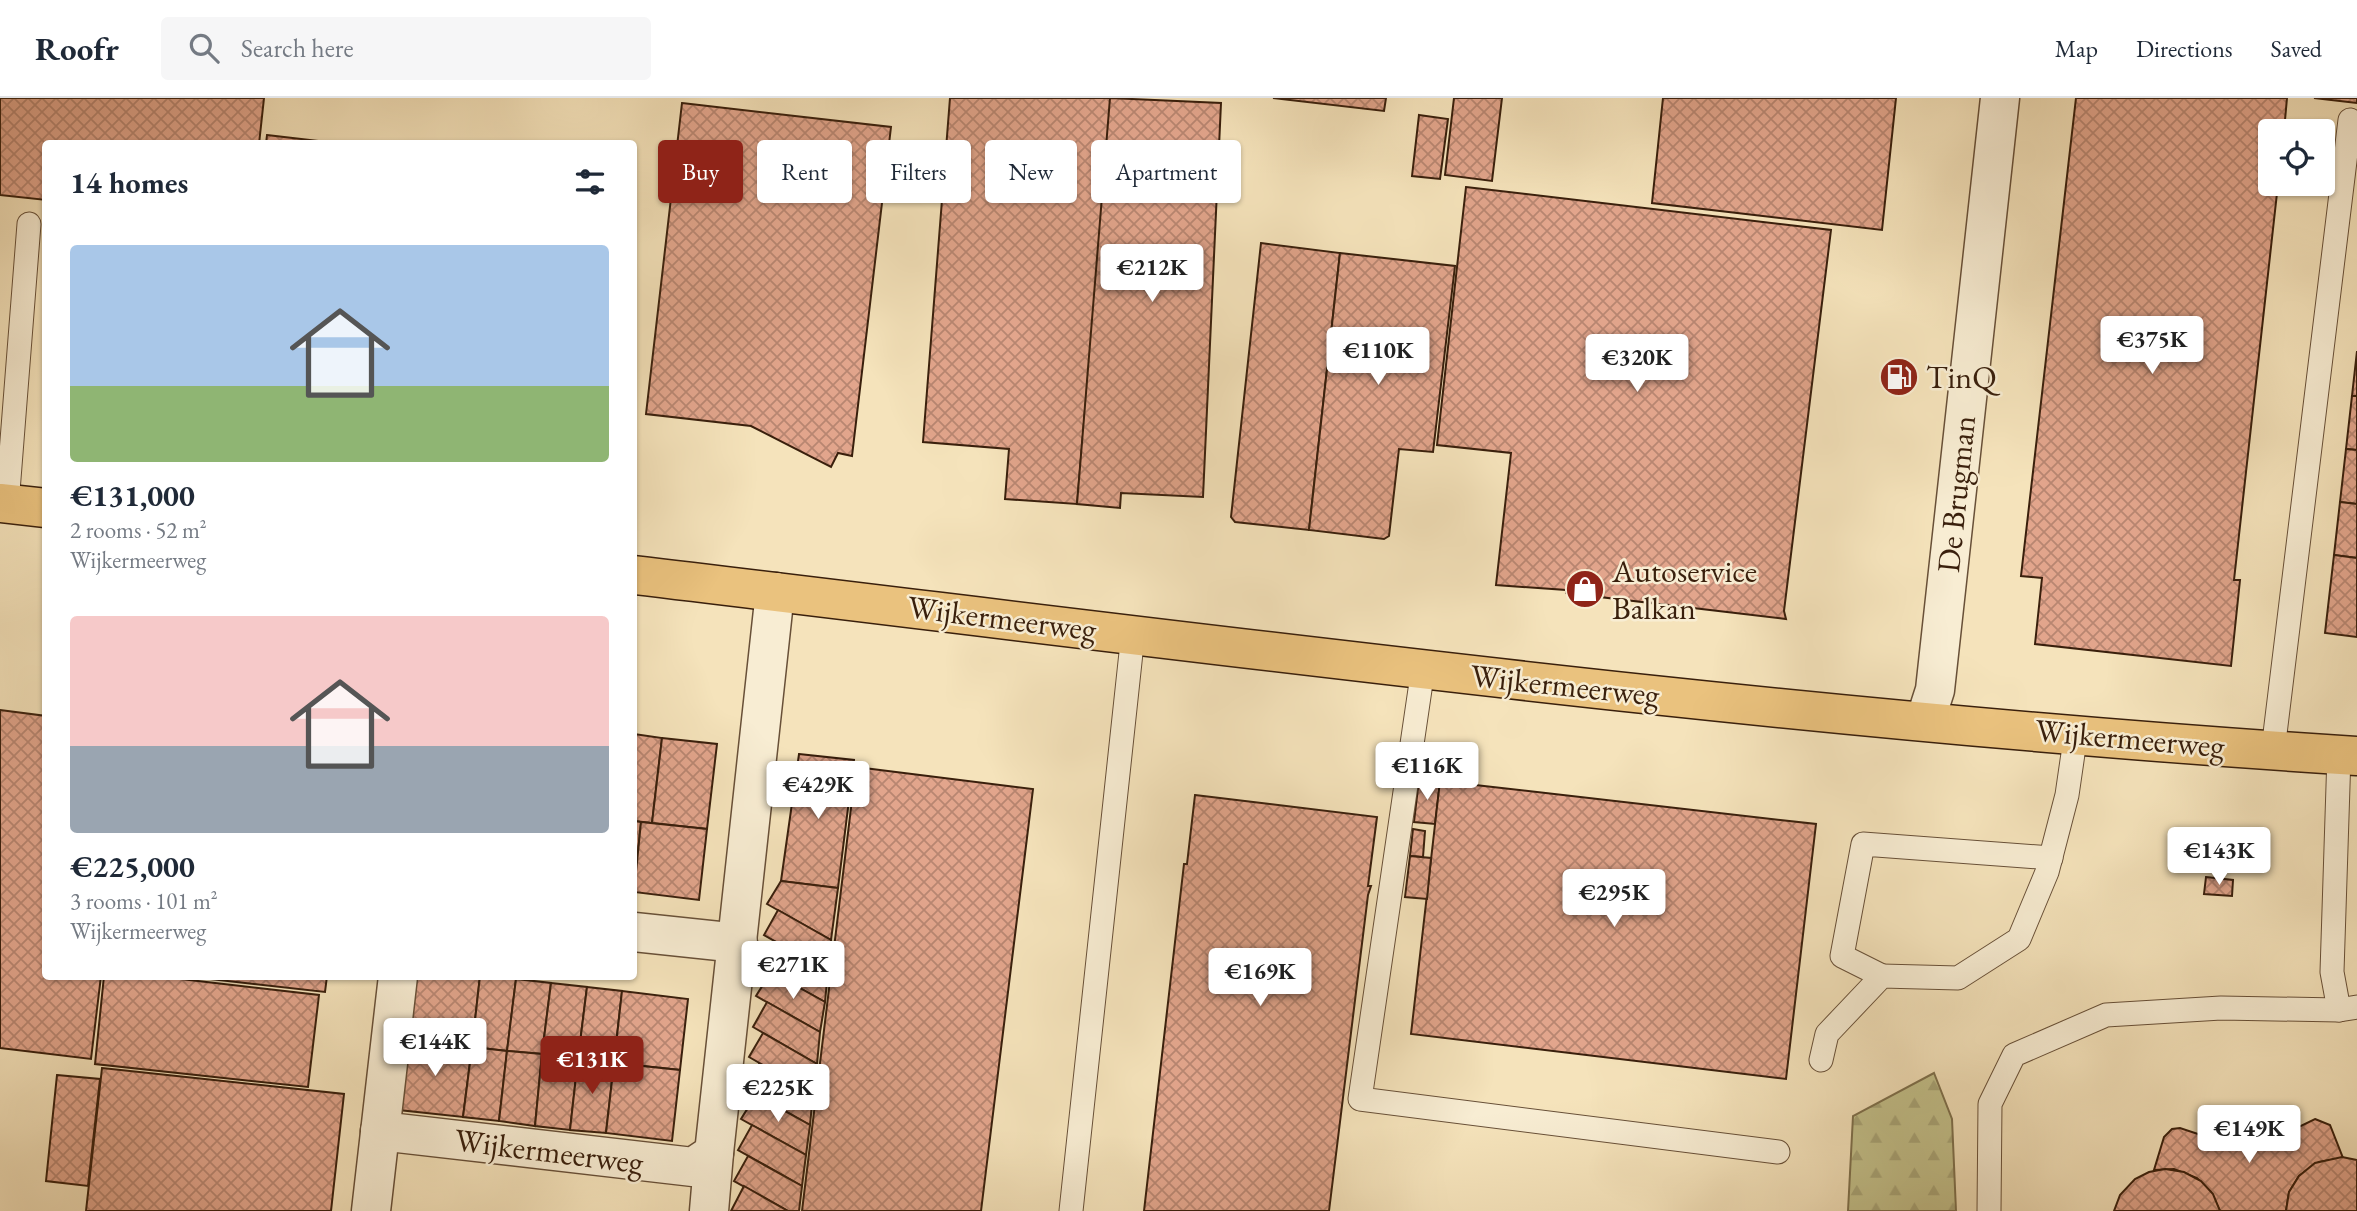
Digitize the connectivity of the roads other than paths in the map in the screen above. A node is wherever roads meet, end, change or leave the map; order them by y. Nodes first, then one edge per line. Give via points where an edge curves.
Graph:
1 (2000, 98) edge
2 (2350, 120) dead end
3 (29, 224) dead end
4 (4, 504) edge
5 (42, 508) edge
6 (637, 575) edge
7 (775, 592) junction
8 (1133, 634) junction
9 (1423, 669) junction
10 (1925, 721) junction
11 (2076, 733) junction
12 (2273, 750) junction
13 (2348, 755) edge
14 (2050, 858) junction
15 (637, 932) edge
16 (738, 943) junction
17 (1882, 976) junction
18 (398, 980) edge
19 (2348, 1009) edge
20 (1821, 1059) dead end
21 (380, 1131) junction
22 (1778, 1152) dead end
23 (714, 1153) junction
24 (371, 1211) edge
25 (709, 1211) edge
26 (1071, 1211) edge
27 (1989, 1211) edge

1 - 10 street, De Brugman via 1935,690
2 - 12 lane
3 - 4 lane
4 - 5 main road
6 - 7 main road, Wijkermeerweg
7 - 8 main road, Wijkermeerweg
7 - 16 street
8 - 9 main road, Wijkermeerweg
8 - 26 lane
9 - 10 main road, Wijkermeerweg
9 - 22 lane via 1360,1099
10 - 11 main road, Wijkermeerweg
11 - 12 main road, Wijkermeerweg
11 - 14 lane via 2067,795
12 - 13 main road, Wijkermeerweg
13 - 19 lane via 2332,972
14 - 17 lane via 2018,939 1958,978
14 - 17 lane via 1863,844 1842,956
15 - 16 street
16 - 23 street
17 - 20 lane via 1827,1034
18 - 21 street
19 - 27 lane via 2221,1008 2106,1015 2014,1055 1990,1104
21 - 23 street, Wijkermeerweg via 693,1167
21 - 24 street
23 - 25 street

